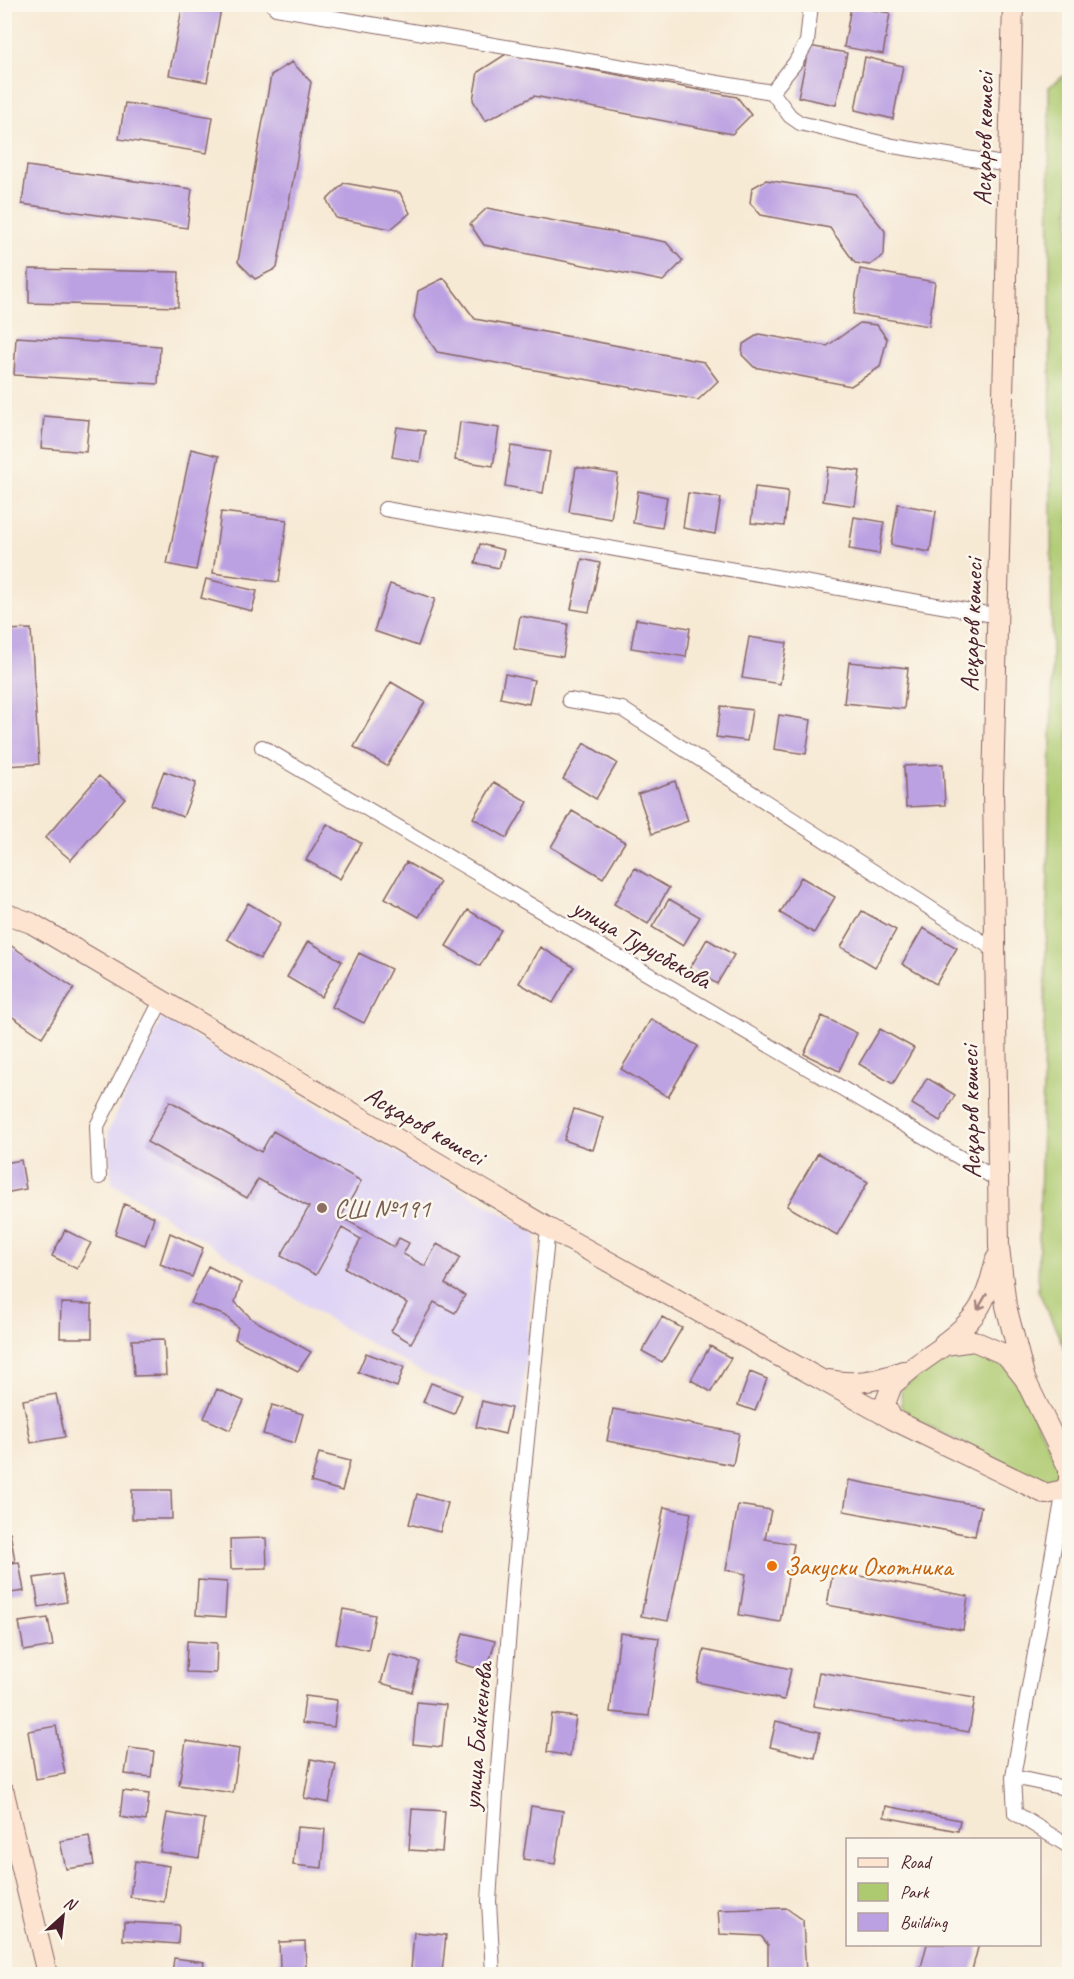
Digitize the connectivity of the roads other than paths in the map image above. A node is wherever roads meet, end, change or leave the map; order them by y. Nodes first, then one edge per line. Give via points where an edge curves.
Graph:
1 (272, 4) edge
2 (811, 4) edge
3 (1013, 4) edge
4 (291, 7) edge
5 (772, 92) junction
6 (1009, 165) junction
7 (385, 509) dead end
8 (999, 616) junction
9 (569, 699) dead end
10 (262, 747) dead end
11 (4, 913) edge
12 (995, 950) junction
13 (161, 1001) junction
14 (99, 1177) dead end
15 (998, 1180) junction
16 (548, 1228) junction
17 (999, 1247) junction
18 (915, 1366) junction
19 (820, 1378) junction
20 (1025, 1379) junction
21 (892, 1419) junction
22 (1067, 1485) edge
23 (1013, 1777) junction
24 (1070, 1785) edge
25 (4, 1793) edge
26 (1070, 1847) edge
27 (47, 1974) edge
28 (493, 1974) edge

1 - 4 street
2 - 5 street via 807,42
3 - 6 street, Асқаров көшесі
4 - 5 street
5 - 6 street via 800,123 893,146
6 - 8 street, Асқаров көшесі
7 - 8 street
8 - 12 street, Асқаров көшесі via 993,787
9 - 12 street via 622,708
10 - 15 street, улица Турусбекова
11 - 13 street, Асқаров көшесі via 31,923
12 - 15 street, Асқаров көшесі
13 - 14 street via 98,1126
13 - 16 street, Асқаров көшесі
15 - 17 street, Асқаров көшесі
16 - 19 street, Асқаров көшесі
16 - 28 street, улица Байкенова via 489,1901
17 -> 18 street via 987,1295 969,1324
17 - 20 street via 1008,1315
18 - 19 street via 885,1378 846,1383
18 - 20 street via 945,1345 974,1341 1006,1355
18 - 21 street via 892,1384 885,1404
19 - 21 street, Асқаров көшесі
20 - 22 street via 1069,1469
21 - 22 street, Асқаров көшесі via 1046,1494
22 - 23 street
23 - 24 street via 1060,1787
23 - 26 street via 1015,1813
25 - 27 street

